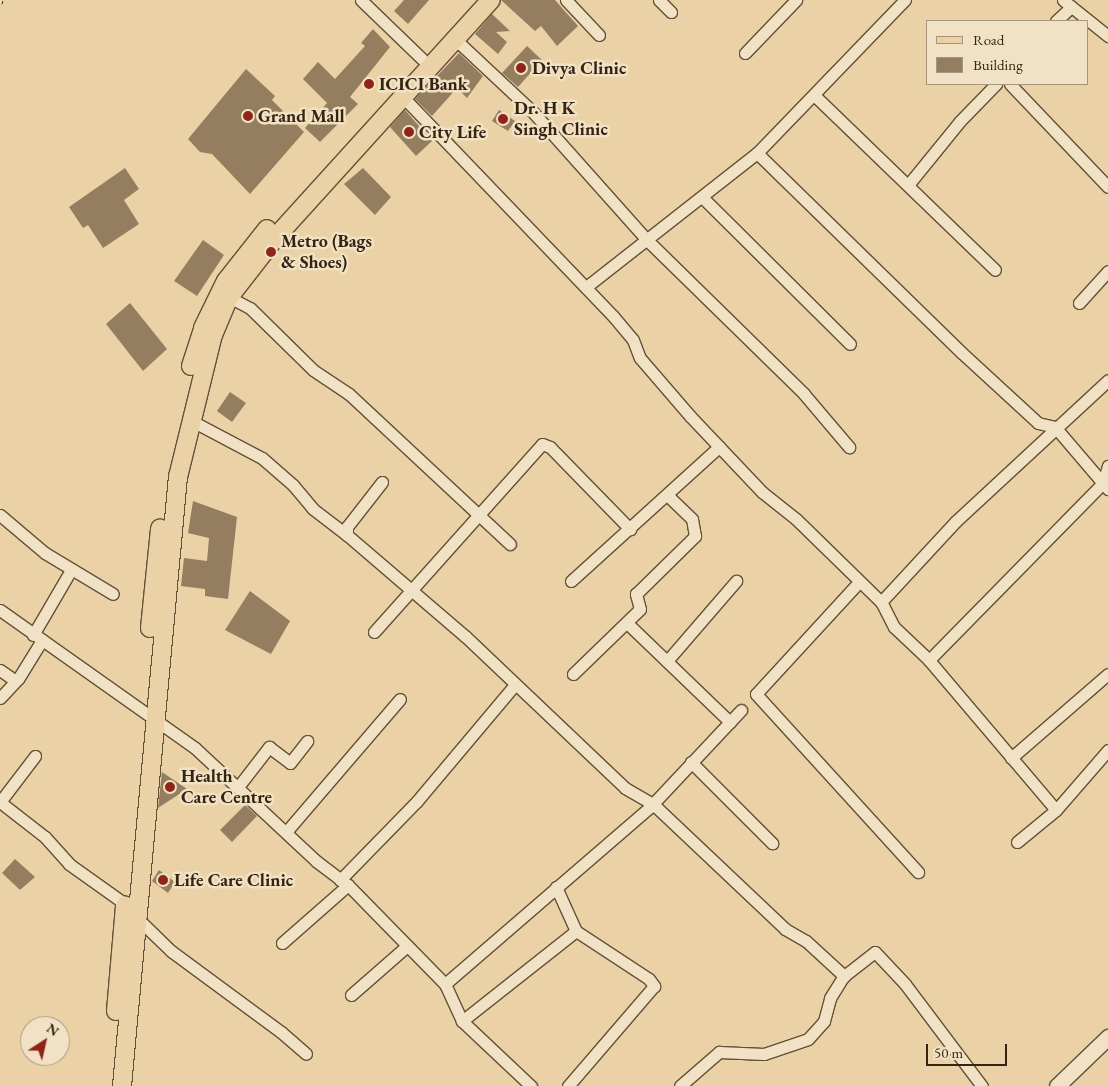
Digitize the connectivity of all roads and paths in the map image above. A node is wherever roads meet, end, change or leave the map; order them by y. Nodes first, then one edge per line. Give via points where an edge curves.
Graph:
1 (361, 0) edge
2 (477, 0) edge
3 (491, 0) edge
4 (566, 0) edge
5 (659, 0) edge
6 (796, 0) edge
7 (904, 0) edge
8 (1067, 3) edge
9 (671, 12) dead end
10 (1057, 20) edge
11 (599, 35) dead end
12 (1108, 36) edge
13 (454, 39) junction
14 (745, 53) dead end
15 (422, 59) junction
16 (995, 85) edge
17 (1011, 85) edge
18 (816, 96) junction
19 (403, 97) junction
20 (758, 153) junction
21 (908, 185) junction
22 (1108, 187) edge
23 (703, 198) junction
24 (648, 240) junction
25 (995, 270) dead end
26 (1108, 271) edge
27 (586, 287) junction
28 (229, 297) junction
29 (1079, 303) dead end
30 (850, 344) dead end
31 (1108, 380) edge
32 (190, 420) junction
33 (1054, 427) junction
34 (719, 447) junction
35 (849, 447) dead end
36 (1108, 466) edge
37 (382, 482) dead end
38 (1105, 486) edge
39 (667, 495) junction
40 (480, 512) junction
41 (0, 515) edge
42 (630, 529) junction
43 (347, 534) junction
44 (510, 544) dead end
45 (71, 570) junction
46 (571, 581) dead end
47 (736, 581) dead end
48 (859, 582) junction
49 (412, 591) junction
50 (113, 594) dead end
51 (881, 602) junction
52 (0, 610) edge
53 (627, 623) junction
54 (374, 632) dead end
55 (38, 637) junction
56 (929, 660) junction
57 (667, 661) junction
58 (0, 670) edge
59 (573, 674) dead end
60 (1108, 674) edge
61 (16, 681) junction
62 (514, 686) junction
63 (0, 698) edge
64 (400, 700) dead end
65 (741, 710) dead end
66 (148, 713) junction
67 (730, 722) junction
68 (307, 741) dead end
69 (1108, 750) edge
70 (35, 756) dead end
71 (1011, 758) junction
72 (691, 762) junction
73 (238, 787) junction
74 (653, 804) junction
75 (1056, 810) junction
76 (286, 832) junction
77 (1017, 842) dead end
78 (772, 843) dead end
79 (918, 872) dead end
80 (344, 883) junction
81 (556, 887) junction
82 (131, 910) junction
83 (576, 931) junction
84 (282, 943) dead end
85 (407, 946) junction
86 (844, 976) junction
87 (445, 984) junction
88 (351, 996) dead end
89 (462, 1021) junction
90 (1108, 1038) edge
91 (306, 1054) dead end
92 (110, 1086) edge
93 (122, 1086) edge
94 (531, 1086) edge
95 (568, 1086) edge
96 (680, 1086) edge
97 (982, 1086) edge
98 (1057, 1086) edge

1 - 15 street
2 - 15 main road
3 - 13 main road
4 - 11 street
5 - 9 street
6 - 14 street
7 - 18 street
8 - 10 street
8 - 12 street
13 - 19 main road
13 - 24 street via 532,111
15 - 66 main road via 251,248 226,281 202,328 170,461 154,580
16 - 21 street via 960,121
17 - 22 street
18 - 20 street
18 - 21 street
19 - 27 street
19 - 28 main road via 275,238
20 - 23 street
20 - 33 street via 962,353 1038,423
21 - 25 street
23 - 24 street
23 - 30 street
24 - 27 street
24 - 35 street via 804,394
26 - 29 street
27 - 34 street via 633,340 640,358
28 - 32 main road via 203,367
28 - 40 street via 269,324 313,370 349,394 451,490
31 - 33 street
32 - 43 street via 262,458 314,509
32 - 66 main road via 178,477
33 - 38 street
33 - 51 street via 956,521
34 - 39 street
34 - 48 street
36 - 38 street
37 - 43 street via 346,527
38 - 56 street
39 - 42 street
39 - 53 street via 692,519 694,536 636,594 640,609
40 - 42 street via 542,444 550,447
40 - 44 street
40 - 49 street
41 - 45 street
42 - 46 street
43 - 49 street
45 - 50 street
45 - 55 street
47 - 57 street
48 - 51 street
48 - 79 street via 756,694
49 - 54 street
49 - 62 street via 465,636
51 - 56 street via 894,626
52 - 55 street
53 - 57 street
53 - 59 street
55 - 61 street
55 - 66 street
56 - 71 street
57 - 67 street
58 - 61 street
60 - 71 street
61 - 63 street
62 - 74 street via 625,788
62 - 80 street
64 - 76 street
65 - 67 street
66 - 73 street
66 - 82 main road
67 - 72 street
68 - 73 street via 290,763 269,747
69 - 75 street
70 - 82 street via 0,802 45,837 69,864
71 - 75 street
72 - 74 street
72 - 78 street
73 - 76 street
74 - 81 street
74 - 86 street via 785,929 806,941
75 - 77 street
76 - 80 street
80 - 84 street
80 - 85 street
81 - 83 street
81 - 87 street
82 - 91 street via 171,951 282,1032
82 - 92 main road
82 - 93 main road
83 - 89 street
83 - 95 street via 649,978 654,986
85 - 87 street
85 - 88 street
86 - 96 street via 830,998 824,1021 808,1039 764,1054 719,1052
86 - 97 street via 875,952 905,984
87 - 89 street
89 - 94 street
90 - 98 street

